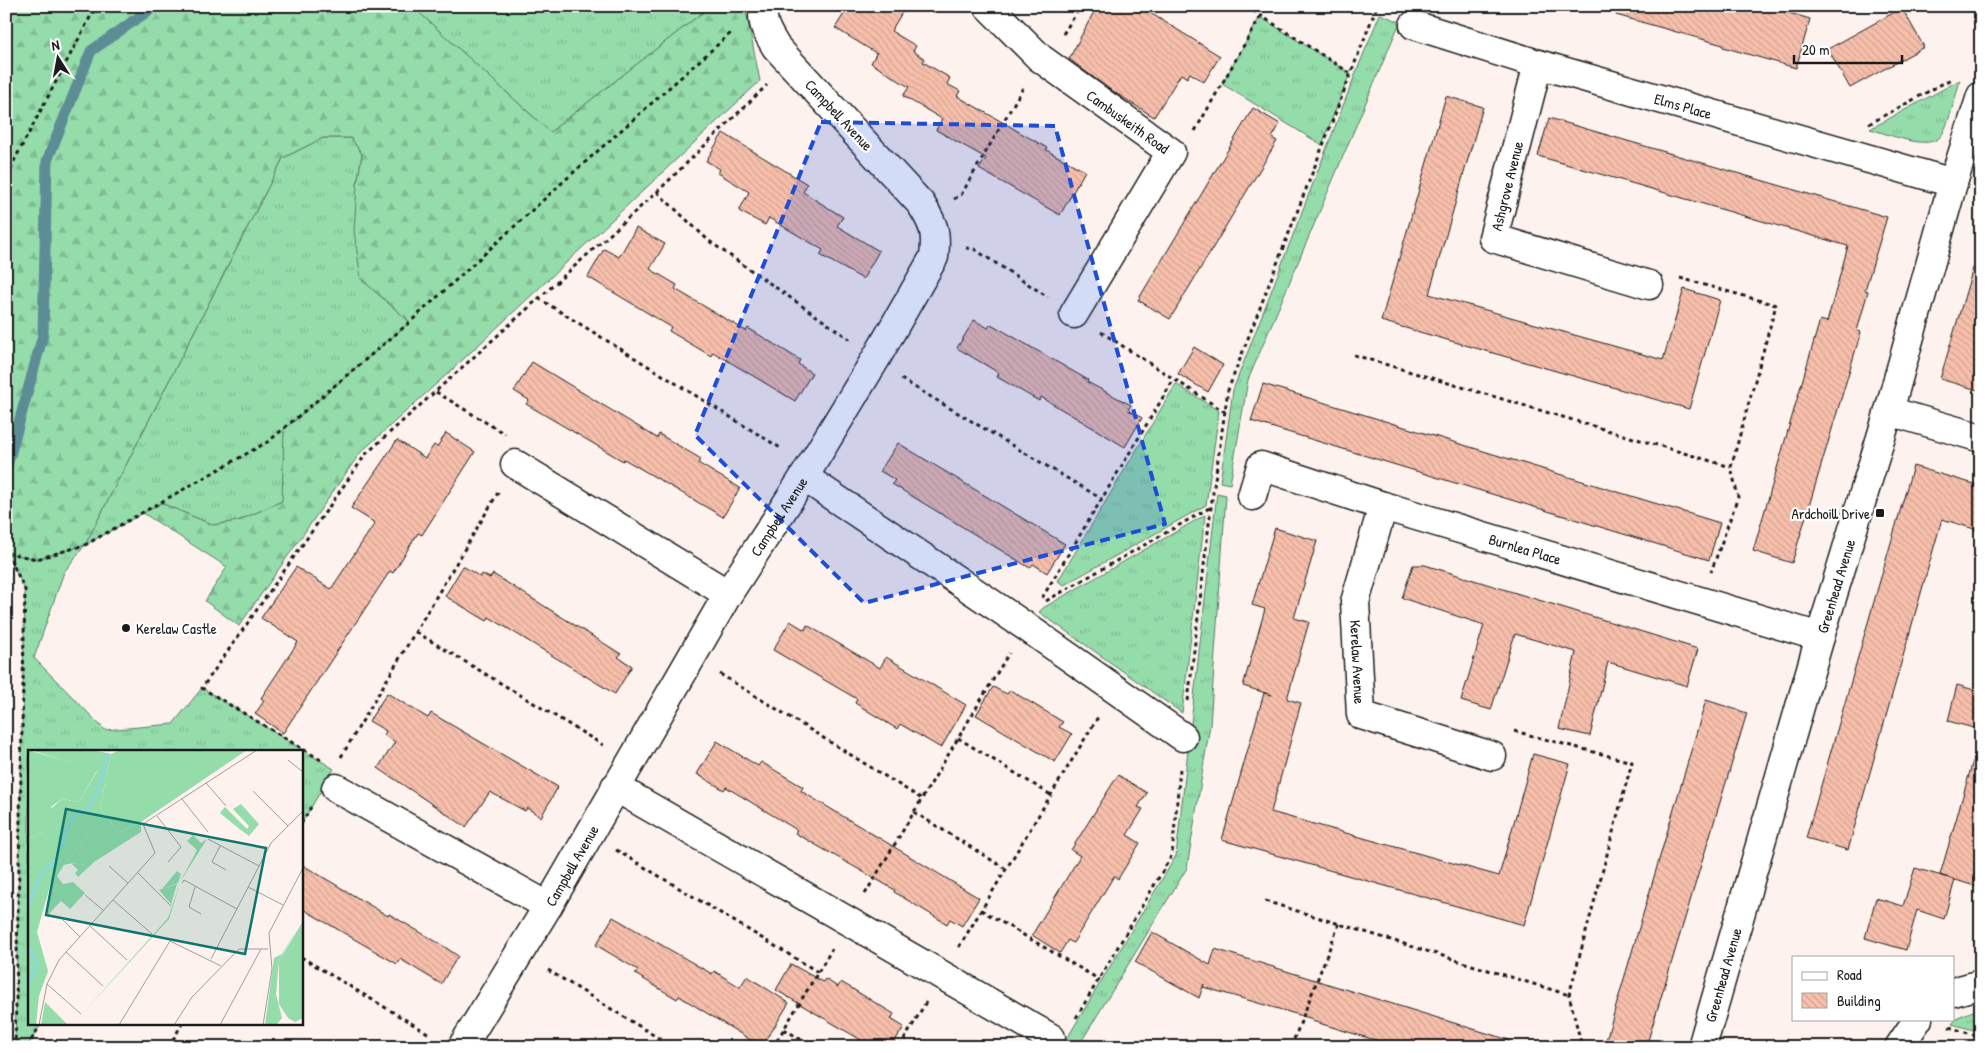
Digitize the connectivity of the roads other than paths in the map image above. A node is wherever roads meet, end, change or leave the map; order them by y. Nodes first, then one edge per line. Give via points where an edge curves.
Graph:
1 (765, 6) edge
2 (988, 6) edge
3 (1414, 25) dead end
4 (1538, 64) junction
5 (1981, 96) edge
6 (1953, 183) junction
7 (1649, 285) road end
8 (1074, 314) dead end
9 (1889, 411) junction
10 (1981, 438) edge
11 (515, 464) road end
12 (807, 472) junction
13 (1252, 496) dead end
14 (1383, 506) junction
15 (728, 594) junction
16 (1820, 638) junction
17 (1183, 738) road end
18 (1492, 756) road end
19 (329, 785) road end
20 (615, 787) junction
21 (548, 906) junction
22 (1981, 984) edge
23 (1954, 992) edge
24 (1917, 1020) edge
25 (1051, 1038) dead end
26 (462, 1047) edge
27 (1702, 1047) edge
28 (1899, 1047) edge

1 - 12 street, Campbell Avenue via 763,24 776,47 921,204 933,223 936,243 934,257
2 - 8 street, Cambuskeith Road via 1040,58 1171,152
3 - 4 street, Elms Place
4 - 6 street, Elms Place
4 - 7 street, Ashgrove Avenue via 1494,238
5 - 6 street, Greenhead Avenue
6 - 9 street, Greenhead Avenue
9 - 10 street
9 - 16 street, Greenhead Avenue
11 - 15 street
12 - 15 street, Campbell Avenue
12 - 17 street via 1031,616 1115,689
13 - 14 street, Burnlea Place via 1260,466
14 - 16 street, Burnlea Place
14 - 18 street, Kerelaw Avenue via 1355,602 1361,714
15 - 20 street, Campbell Avenue
16 - 27 street, Greenhead Avenue
19 - 21 street
20 - 21 street, Campbell Avenue
20 - 25 street
21 - 26 street, Campbell Avenue
22 - 23 street
24 - 28 street

